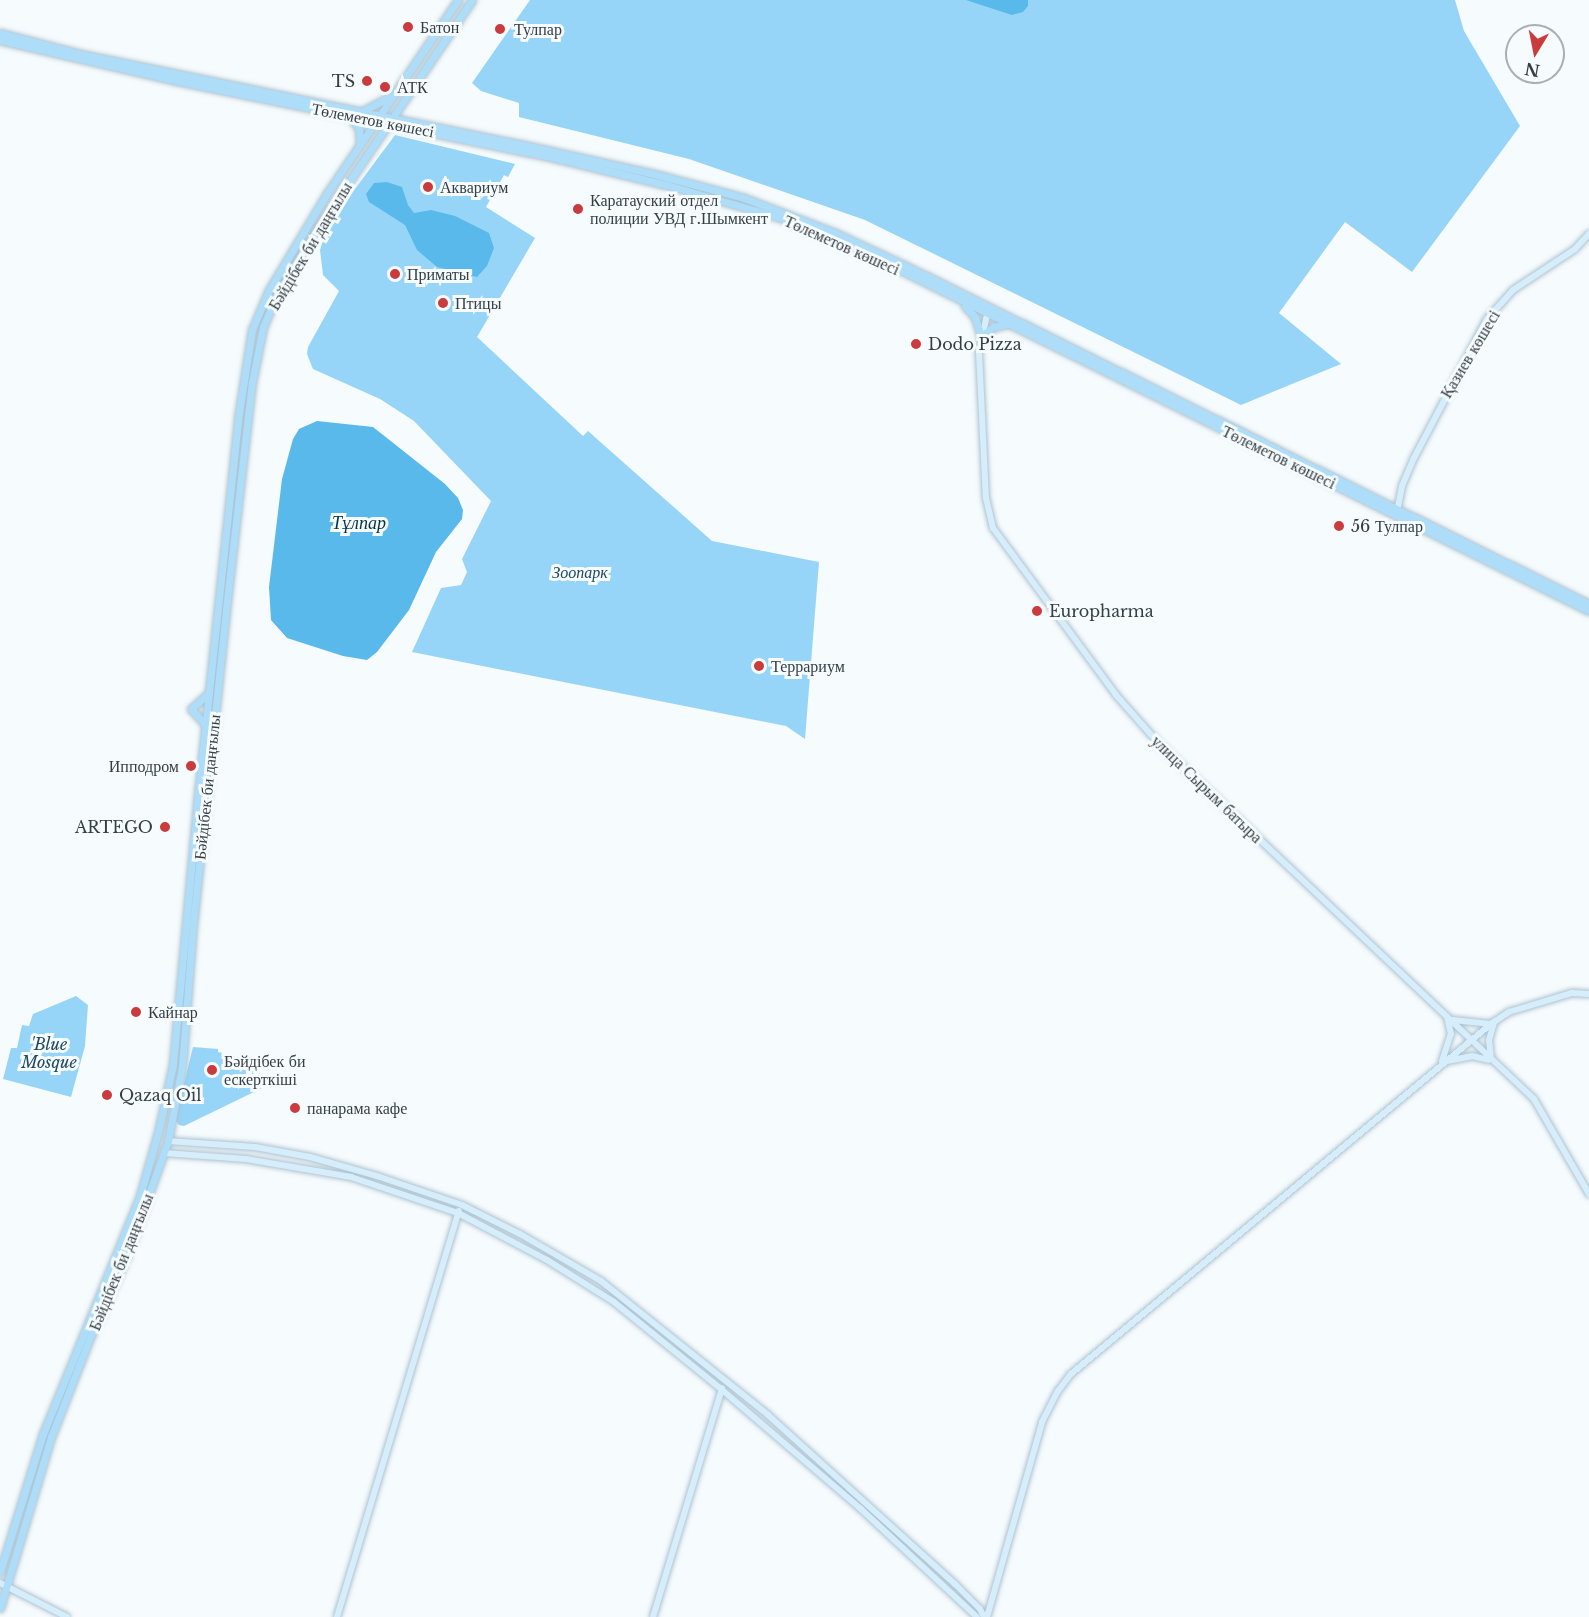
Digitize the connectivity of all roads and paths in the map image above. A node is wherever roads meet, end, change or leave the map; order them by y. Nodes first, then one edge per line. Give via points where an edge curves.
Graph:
1 (458, 0) edge
2 (472, 0) edge
3 (446, 17) junction
4 (456, 23) junction
5 (0, 33) edge
6 (0, 40) edge
7 (395, 93) junction
8 (363, 111) junction
9 (348, 115) junction
10 (379, 118) junction
11 (391, 120) junction
12 (360, 145) junction
13 (1589, 234) edge
14 (962, 302) junction
15 (988, 310) junction
16 (1008, 324) junction
17 (981, 337) junction
18 (1317, 472) junction
19 (1397, 512) junction
20 (1589, 603) edge
21 (223, 608) junction
22 (1589, 611) edge
23 (209, 693) junction
24 (206, 725) junction
25 (1589, 994) edge
26 (1448, 1018) junction
27 (1493, 1023) junction
28 (1472, 1041) junction
29 (1493, 1061) junction
30 (1442, 1063) junction
31 (168, 1141) junction
32 (164, 1153) junction
33 (1589, 1194) edge
34 (462, 1205) junction
35 (458, 1214) junction
36 (83, 1332) junction
37 (91, 1335) junction
38 (725, 1381) junction
39 (722, 1389) junction
40 (3, 1556) edge
41 (0, 1572) edge
42 (3, 1584) edge
43 (0, 1608) edge
44 (67, 1617) edge
45 (337, 1617) edge
46 (653, 1617) edge
47 (977, 1617) edge
48 (986, 1617) edge

1 - 3 main road, Бәйдібек би даңғылы
2 - 4 main road, Бәйдібек би даңғылы
3 - 4 main road
3 - 7 main road, Бәйдібек би даңғылы
4 - 11 main road, Бәйдібек би даңғылы
5 - 8 main road, Төлеметов көшесі via 80,54
6 - 9 main road, Төлеметов көшесі
7 - 8 main road
7 - 10 main road, Бәйдібек би даңғылы
8 - 10 main road, Төлеметов көшесі
9 - 10 main road, Төлеметов көшесі
9 - 12 main road via 359,128
10 - 11 main road, Төлеметов көшесі
10 - 12 main road, Бәйдібек би даңғылы
11 - 14 main road, Төлеметов көшесі via 751,208 832,238
11 - 15 main road, Төлеметов көшесі via 654,174 744,198 835,233
11 - 21 main road, Бәйдібек би даңғылы via 315,232 278,292 263,327 252,382
12 - 21 main road, Бәйдібек би даңғылы via 275,279 252,330 238,412
13 - 19 main road, Қазиев көшесі via 1575,249 1513,290 1488,319 1414,458 1402,486
14 - 15 main road, Төлеметов көшесі
14 - 17 main road via 975,317
15 - 16 main road, Төлеметов көшесі
15 - 17 main road, улица Сырым батыра
15 - 18 main road, Төлеметов көшесі
16 - 17 main road via 993,327
16 - 18 main road, Төлеметов көшесі
17 - 26 main road, улица Сырым батыра via 986,498 993,528 1116,695 1162,747
18 - 19 main road, Төлеметов көшесі
19 - 20 main road, Төлеметов көшесі
19 - 22 main road, Төлеметов көшесі
21 - 23 main road, Бәйдібек би даңғылы
21 - 31 main road, Бәйдібек би даңғылы via 182,1066
23 - 24 main road, Бәйдібек би даңғылы
23 - 24 main road via 191,709
24 - 36 main road, Бәйдібек би даңғылы via 173,1065 140,1196
25 - 27 main road via 1572,993 1509,1012
26 - 27 main road via 1471,1024
26 - 28 main road, улица Сырым батыра
26 - 30 main road via 1450,1041
27 - 28 main road
27 - 29 main road via 1488,1040
28 - 29 main road, улица Сырым батыра
28 - 30 main road
29 - 30 main road via 1472,1056
29 - 33 main road, улица Сырым батыра via 1534,1099
30 - 48 main road via 1071,1374 1042,1422
31 - 32 main road, Бәйдібек би даңғылы
31 - 34 main road via 255,1147 310,1157
32 - 35 main road via 246,1159 351,1177
32 - 37 main road, Бәйдібек би даңғылы via 126,1257
34 - 35 main road
34 - 38 main road via 601,1281
35 - 39 main road via 548,1260 614,1302
35 - 45 main road
36 - 37 main road
36 - 40 main road, Бәйдібек би даңғылы via 43,1434
37 - 42 main road, Бәйдібек би даңғылы via 51,1437
38 - 39 main road
38 - 48 main road via 848,1485
39 - 46 main road
39 - 47 main road via 860,1508
40 - 41 main road, Бәйдібек би даңғылы
42 - 43 main road, Бәйдібек би даңғылы
42 - 44 main road

